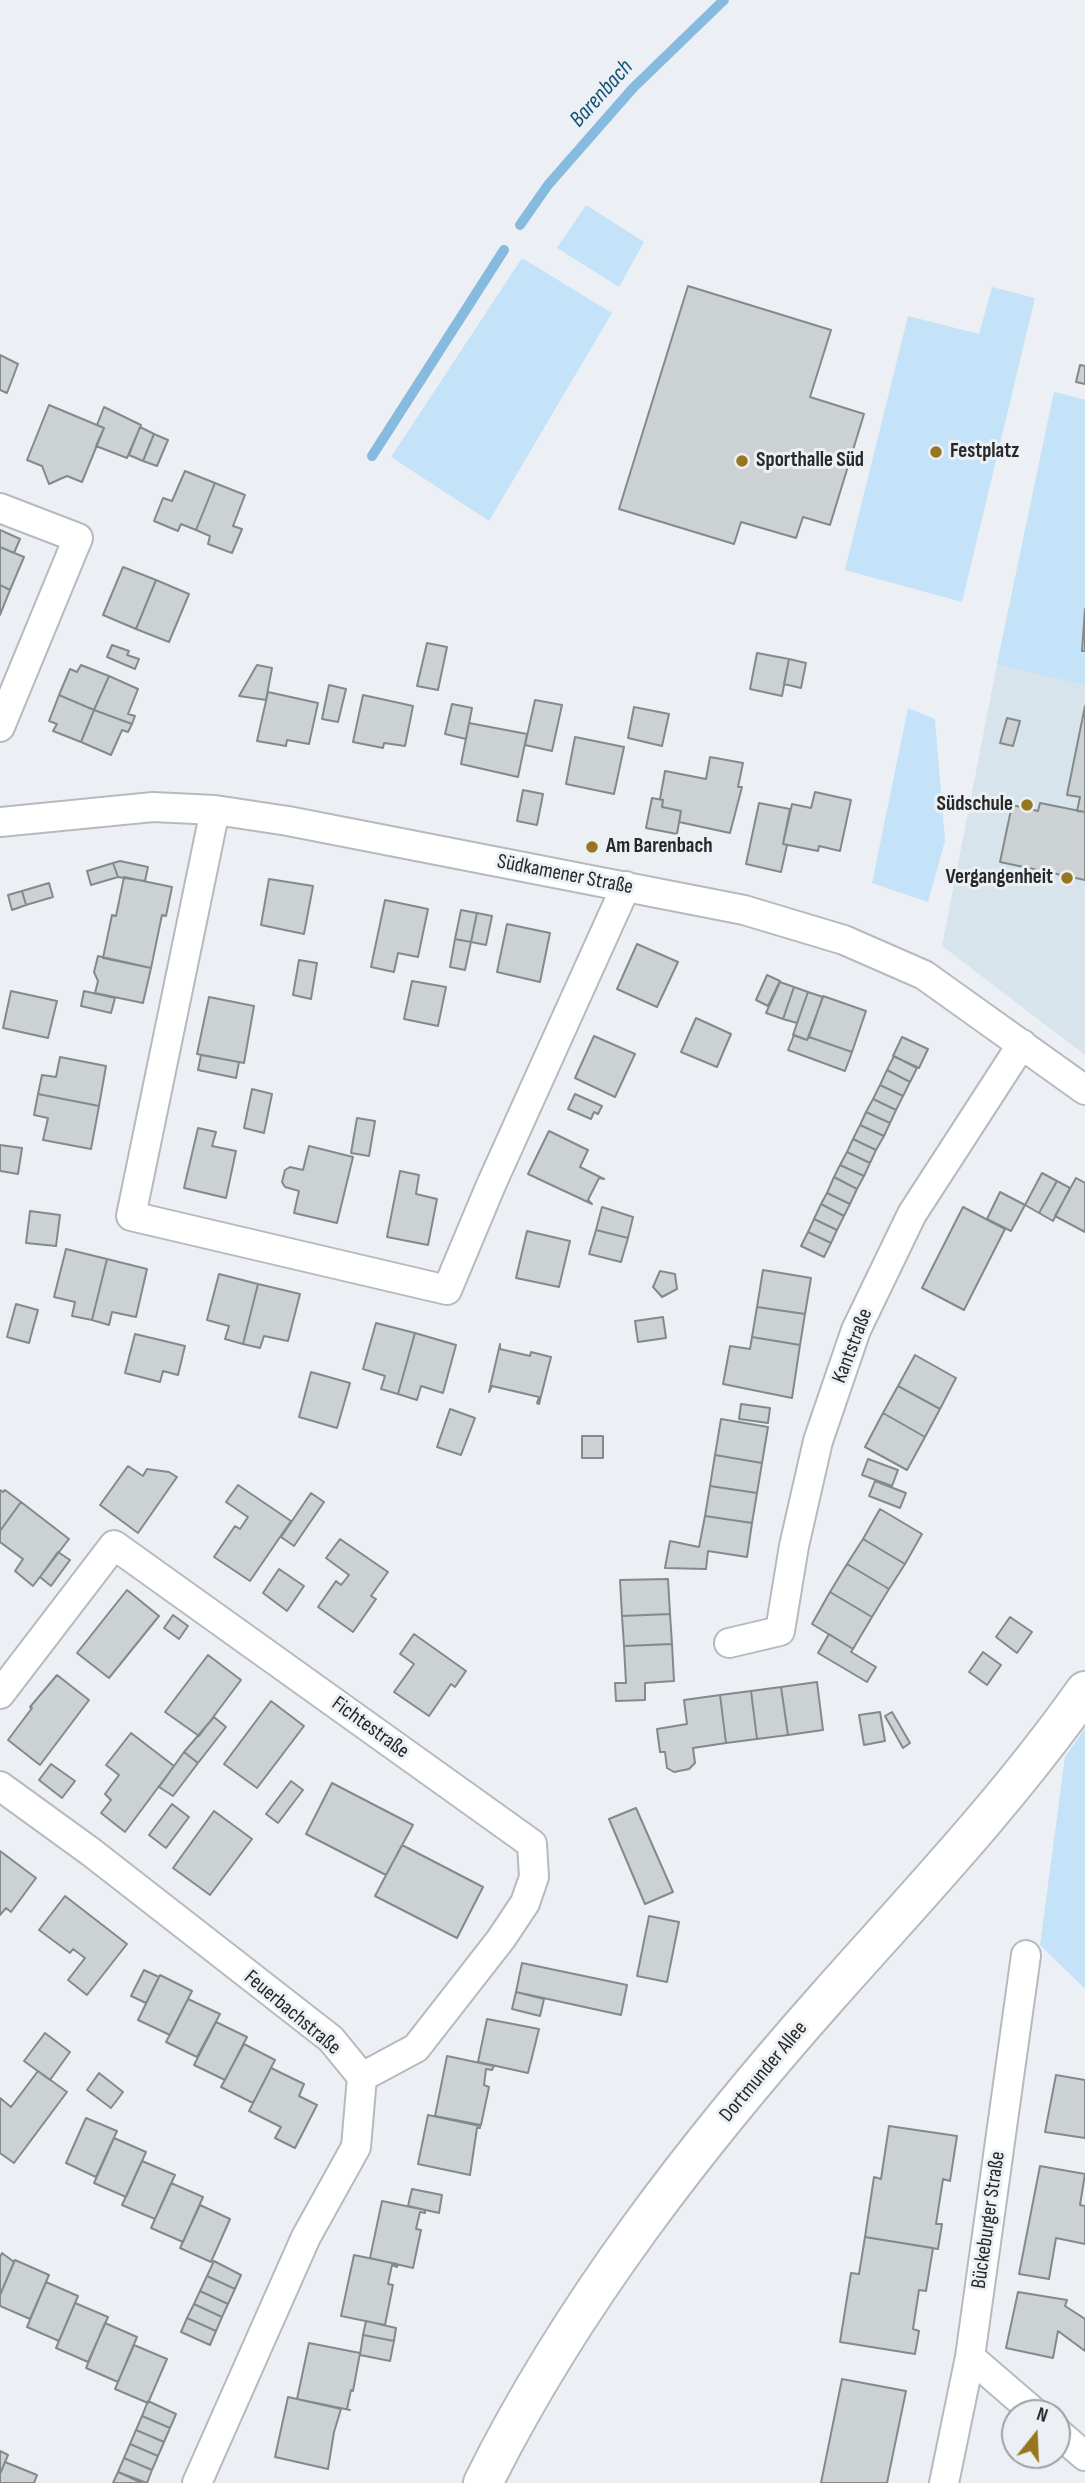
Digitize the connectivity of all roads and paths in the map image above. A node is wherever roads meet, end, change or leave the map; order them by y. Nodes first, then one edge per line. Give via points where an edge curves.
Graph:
1 (0, 508) edge
2 (0, 727) edge
3 (215, 810) junction
4 (0, 822) edge
5 (626, 886) junction
6 (1022, 1044) junction
7 (1085, 1090) edge
8 (729, 1643) dead end
9 (1085, 1691) edge
10 (0, 1694) edge
11 (0, 1786) edge
12 (1026, 1955) dead end
13 (362, 2077) junction
14 (970, 2357) junction
15 (1019, 2399) edge
16 (1071, 2444) edge
17 (1085, 2456) edge
18 (197, 2483) edge
19 (483, 2483) edge
20 (944, 2483) edge

1 - 2 street via 78,538
3 - 4 street, Südkamener Straße via 153,807
3 - 5 street, Südkamener Straße
3 - 5 street via 131,1216 447,1290
5 - 6 street, Südkamener Straße via 744,910 844,940 924,975
6 - 7 street, Südkamener Straße
6 - 8 street, Kantstraße via 912,1214 856,1330 818,1441 780,1631
9 - 19 main road, Dortmunder Allee via 1010,1792 815,2011 632,2237 583,2309
10 - 13 street, Fichtestraße via 114,1545 532,1844 534,1877 525,1903 501,1939 416,2048
11 - 13 street, Feuerbachstraße via 331,2039
12 - 14 street, Bückeburger Straße
13 - 18 street via 356,2147 306,2237
14 - 15 street
14 - 20 street, Bückeburger Straße
16 - 17 street

